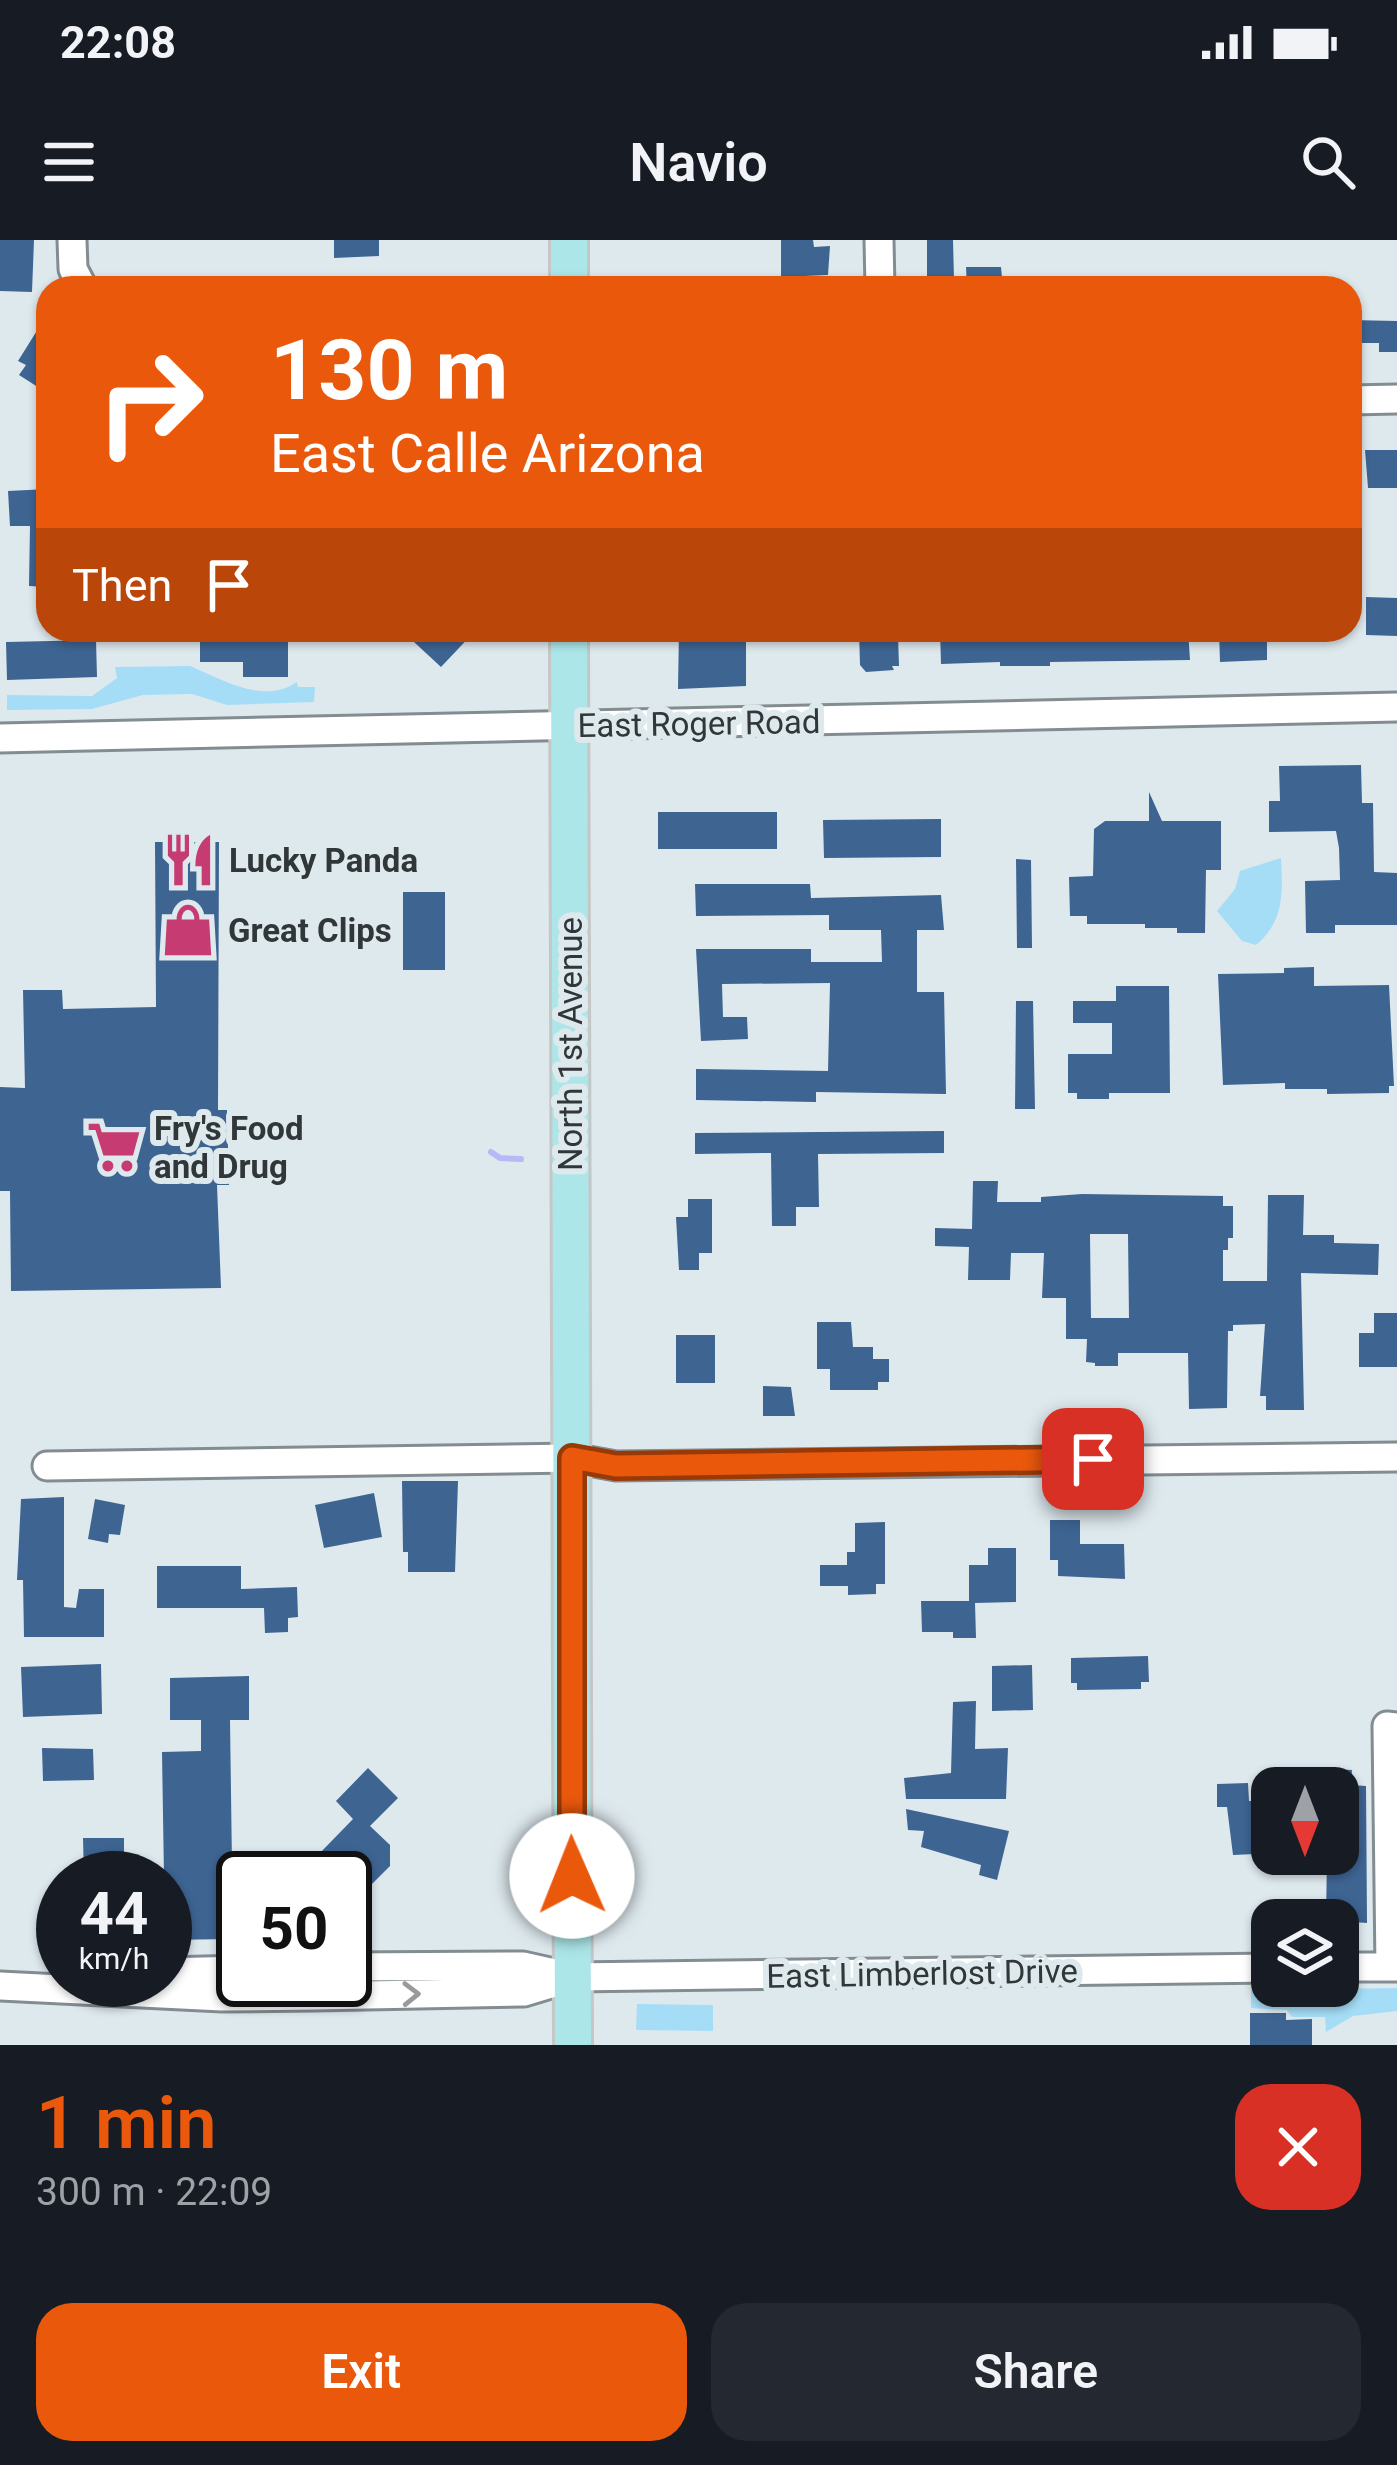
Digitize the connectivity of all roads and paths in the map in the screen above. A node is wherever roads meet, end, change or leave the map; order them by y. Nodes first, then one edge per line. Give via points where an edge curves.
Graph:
1 (72, 240) edge
2 (569, 240) edge
3 (879, 240) edge
4 (76, 276) edge
5 (569, 276) edge
6 (880, 276) edge
7 (1397, 399) edge
8 (1362, 400) edge
9 (569, 642) edge
10 (1397, 707) edge
11 (568, 726) junction
12 (0, 738) edge
13 (1397, 1457) edge
14 (572, 1458) junction
15 (47, 1466) dead end
16 (1397, 1726) edge
17 (372, 1967) edge
18 (1359, 1967) edge
19 (1393, 1967) edge
20 (1251, 1968) edge
21 (572, 1977) junction
22 (36, 1980) edge
23 (0, 1984) edge
24 (573, 2045) edge

1 - 4 street
2 - 5 main road
3 - 6 street
7 - 8 street
9 - 11 main road, North 1st Avenue
10 - 11 street, East Roger Road
11 - 12 street, East Roger Road
11 - 14 main road, North 1st Avenue
13 - 14 street via 616,1466
14 - 15 street
14 - 21 main road, North 1st Avenue
16 - 19 street via 1388,1726
17 - 21 street, East Limberlost Drive via 523,1966
18 - 19 street
20 - 21 street, East Limberlost Drive
23 -> 21 street, East Limberlost Drive via 315,1996 524,1992
21 - 24 main road, North 1st Avenue
22 - 23 street, East Limberlost Drive

